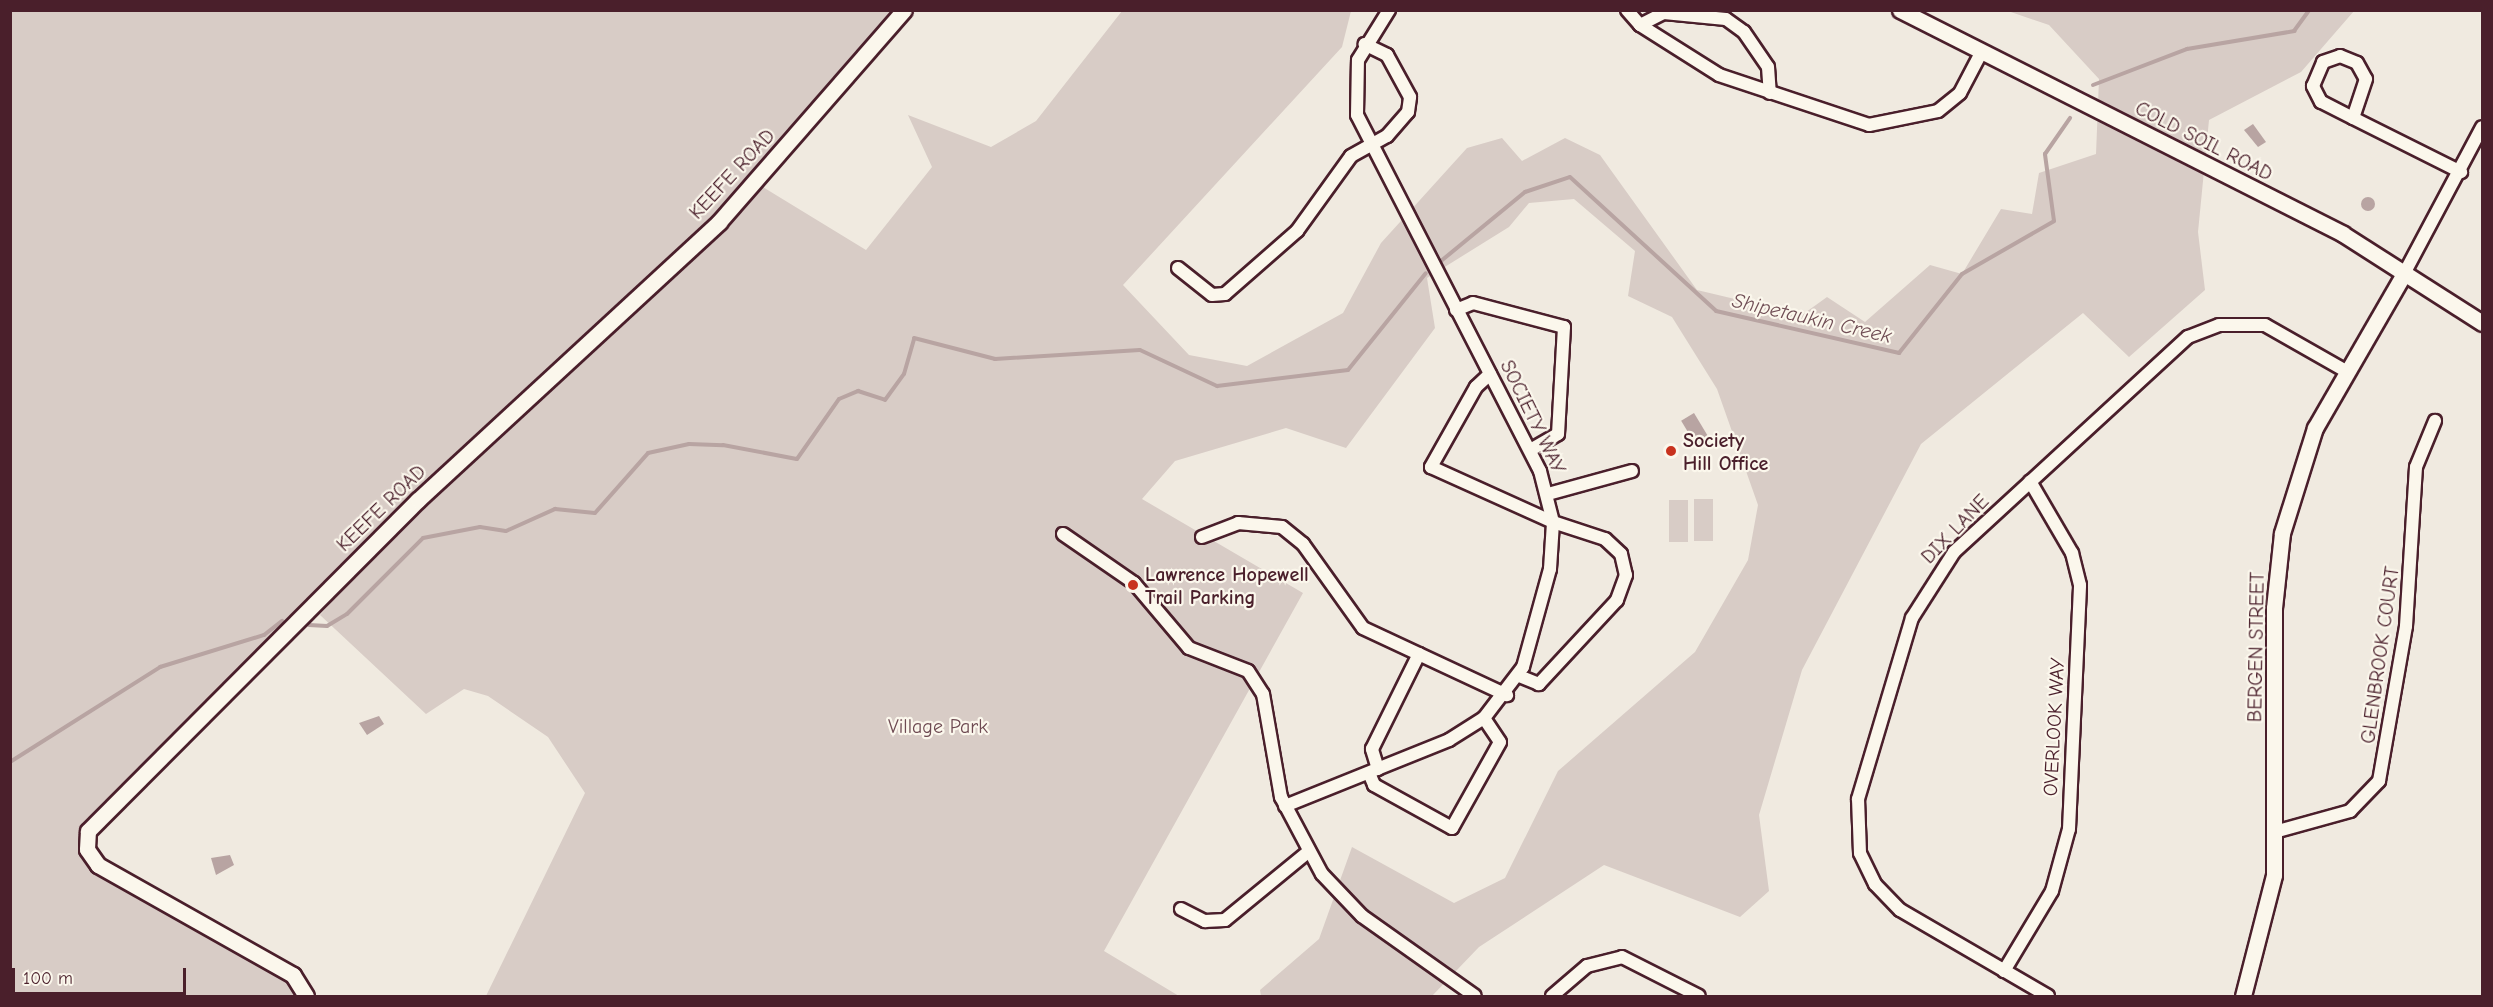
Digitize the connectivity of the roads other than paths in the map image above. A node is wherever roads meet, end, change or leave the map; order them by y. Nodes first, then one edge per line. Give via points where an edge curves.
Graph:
1 (904, 10) edge
2 (1389, 10) edge
3 (1627, 10) edge
4 (1900, 10) edge
5 (1640, 25) junction
6 (1364, 44) junction
7 (1981, 53) junction
8 (1770, 93) junction
9 (2353, 118) junction
10 (2482, 127) edge
11 (1369, 146) junction
12 (2461, 172) junction
13 (1178, 268) dead end
14 (2405, 272) junction
15 (1456, 310) junction
16 (2482, 323) edge
17 (2346, 370) junction
18 (1490, 374) junction
19 (2435, 422) dead end
20 (1530, 450) junction
21 (1632, 471) dead end
22 (2030, 481) junction
23 (1548, 494) junction
24 (1553, 522) junction
25 (1063, 534) dead end
26 (1202, 537) dead end
27 (1419, 654) junction
28 (1519, 676) junction
29 (1506, 695) junction
30 (1484, 718) junction
31 (1373, 771) junction
32 (1285, 806) junction
33 (2278, 831) junction
34 (1308, 852) junction
35 (1181, 909) dead end
36 (2004, 971) junction
37 (306, 996) edge
38 (1475, 996) edge
39 (1552, 996) edge
40 (1699, 996) edge
41 (2048, 996) edge
42 (2243, 996) edge

1 - 37 street, KEEFE ROAD via 719,222 418,500 88,831 87,849 98,865 293,975
2 - 6 street, SOCIETY WAY
3 - 5 street
4 - 7 street, COLD SOIL ROAD
5 - 8 street via 1719,75
5 - 8 street via 1664,13 1726,19 1744,32 1768,67
6 - 11 street, SOCIETY WAY via 1354,97
6 - 11 street via 1387,56 1411,105 1387,136
7 - 8 street via 1949,104 1925,117 1894,123 1852,122
7 - 14 street, COLD SOIL ROAD via 2339,233
9 - 9 street via 2316,94 2314,77 2331,58 2349,58 2363,70 2366,89
9 - 12 street
10 - 12 street, BERGEN STREET
11 - 13 street via 1351,156 1297,231 1225,294 1212,295
11 - 15 street, SOCIETY WAY
12 - 14 street, BERGEN STREET
14 - 16 street, COLD SOIL ROAD
14 - 17 street, BERGEN STREET
15 - 18 street, SOCIETY WAY
15 - 20 street via 1473,303 1564,327 1558,434
17 - 22 street, DIX LANE via 2265,325 2234,322 2202,330 2176,346
17 - 33 street, BERGEN STREET via 2303,459 2279,555 2274,608
18 - 20 street, SOCIETY WAY
18 - 24 street via 1476,387 1431,467
19 - 33 street, GLENBROOK COURT via 2416,467 2406,626 2379,781 2350,811
20 - 23 street, SOCIETY WAY
21 - 23 street
22 - 36 street, OVERLOOK WAY via 2072,554 2080,585 2069,830 2052,891
22 - 36 street, DIX LANE via 1954,552 1923,595 1907,630 1856,815 1860,853 1886,898
23 - 24 street, SOCIETY WAY
24 - 28 street, SOCIETY WAY via 1544,601
24 - 28 street via 1614,545 1625,563 1625,585 1539,684
25 - 32 street via 1134,583 1189,648 1236,663 1256,680
26 - 27 street via 1238,523 1282,527 1303,544 1354,620
27 - 29 street
27 - 31 street via 1372,749
28 - 29 street, SOCIETY WAY
29 - 30 street, SOCIETY WAY
30 - 31 street, SOCIETY WAY via 1449,740
30 - 31 street via 1500,742 1452,828 1374,785
31 - 32 street, SOCIETY WAY
32 - 34 street
33 - 42 street, BERGEN STREET via 2267,916
34 - 35 street via 1225,920 1205,921
34 - 38 street via 1362,916
36 - 41 street, DIX LANE
39 - 40 street via 1587,966 1622,957

